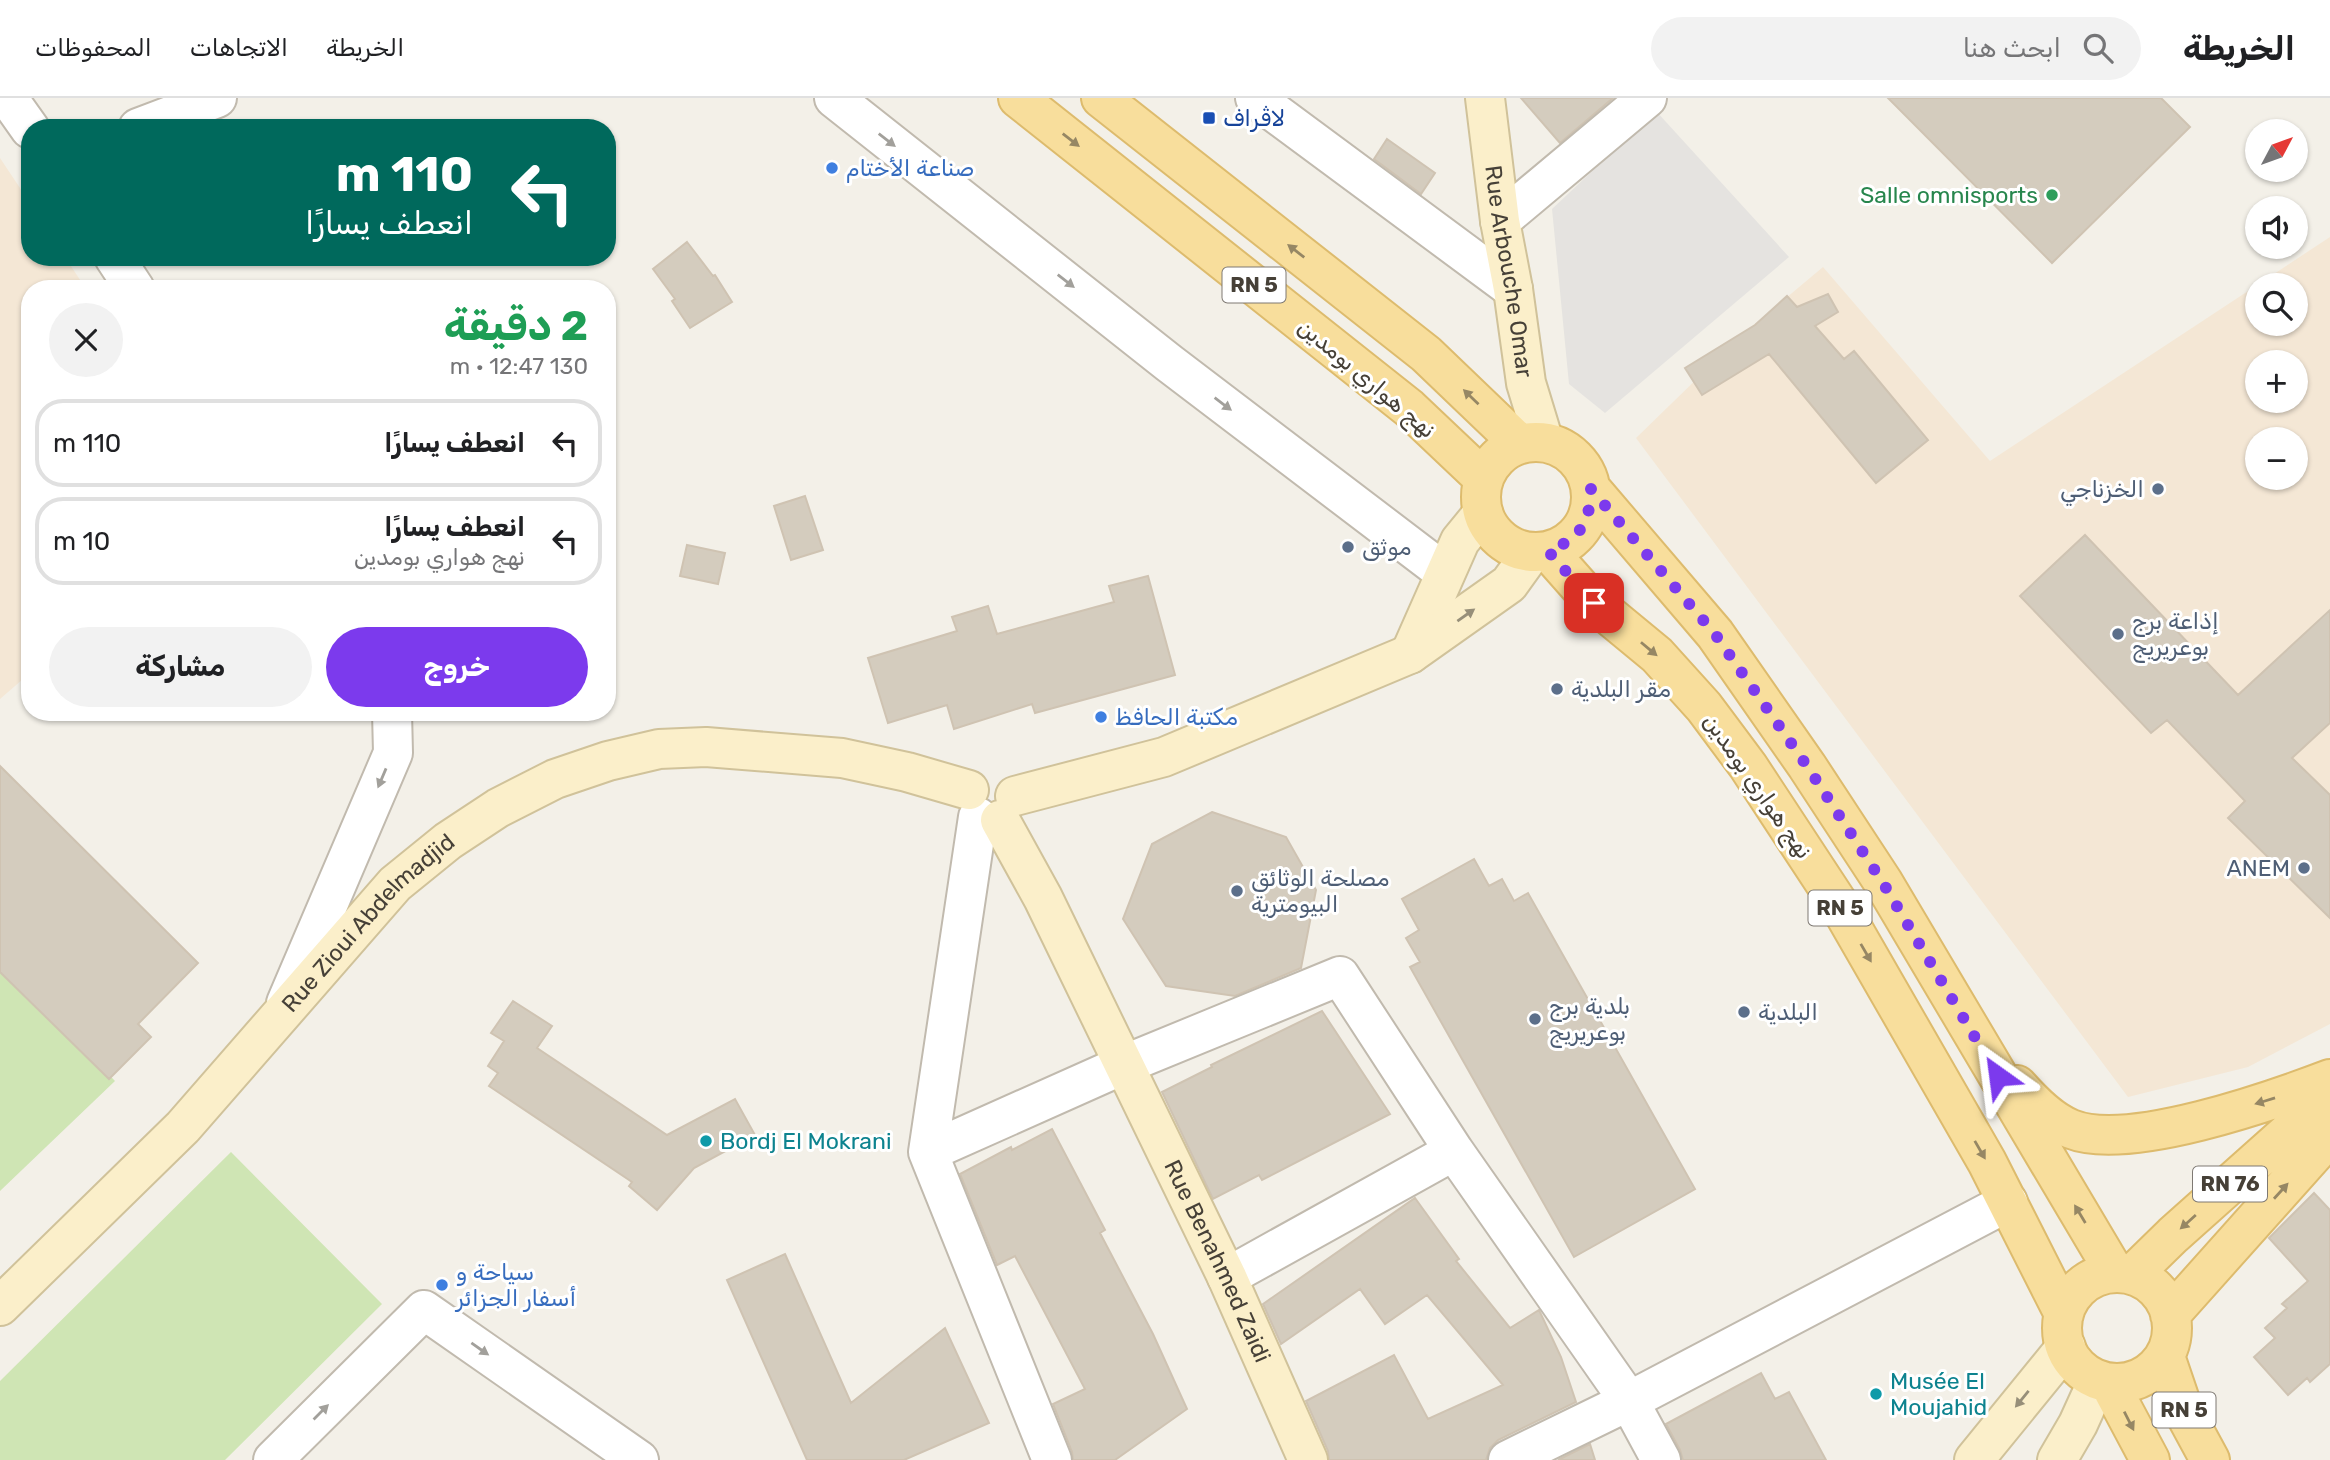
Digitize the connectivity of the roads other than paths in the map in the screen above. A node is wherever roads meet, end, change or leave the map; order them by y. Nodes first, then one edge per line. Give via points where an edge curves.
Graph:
1 (8, 98) edge
2 (217, 98) edge
3 (834, 98) edge
4 (1018, 98) edge
5 (1101, 98) edge
6 (1255, 98) edge
7 (1485, 98) edge
8 (1647, 98) edge
9 (23, 119) edge
10 (162, 119) edge
11 (1500, 221) junction
12 (1513, 289) junction
13 (1532, 443) junction
14 (1591, 489) junction
15 (1483, 496) junction
16 (1540, 552) junction
17 (1445, 573) junction
18 (1410, 654) junction
19 (391, 721) edge
20 (990, 806) junction
21 (283, 1010) junction
22 (1969, 1028) junction
23 (1124, 1065) junction
24 (2330, 1079) edge
25 (2330, 1095) edge
26 (2330, 1136) edge
27 (1454, 1151) junction
28 (928, 1152) junction
29 (2008, 1202) junction
30 (2124, 1274) junction
31 (1227, 1277) junction
32 (0, 1306) edge
33 (2170, 1315) junction
34 (2065, 1330) junction
35 (2165, 1356) junction
36 (2104, 1381) junction
37 (1629, 1401) junction
38 (1301, 1458) edge
39 (273, 1460) edge
40 (639, 1460) edge
41 (1052, 1460) edge
42 (1508, 1460) edge
43 (1661, 1460) edge
44 (1974, 1460) edge
45 (2057, 1460) edge
46 (2150, 1460) edge
47 (2210, 1460) edge

1 - 9 street
2 - 10 street
3 -> 17 street via 1169,363
4 -> 15 main road, نهج هواري بومدين / RN 5 via 1409,408
13 -> 5 main road, RN 5
6 - 12 street
7 - 11 main road, Rue Arbouche Omar
8 - 11 street
11 - 12 main road, Rue Arbouche Omar
12 - 13 main road, Rue Arbouche Omar
13 - 14 main road via 1558,446 1570,453 1580,463
13 - 15 main road via 1504,452 1492,463
14 - 16 main road via 1586,522 1577,535 1564,545
14 - 22 main road, RN 5 via 1722,645 1807,766
15 - 16 main road via 1490,528 1501,540
15 - 17 main road
18 -> 16 main road via 1509,584
16 -> 29 main road, نهج هواري بومدين / RN 5 via 1657,655 1748,766 1838,903
17 - 18 main road
18 - 20 main road via 1164,757
19 -> 21 street via 393,753
20 - 21 main road, Rue Zioui Abdelmadjid via 907,772 842,758 706,747 659,749 608,761 555,779 448,841 395,884
20 - 23 main road, Rue Benahmed Zaidi via 1043,898
20 - 28 street
21 - 32 main road, Rue Zioui Abdelmadjid via 183,1127
24 -> 22 main road via 2186,1124 2134,1134 2086,1133 2052,1119 2037,1106
30 -> 22 main road, RN 5
23 - 27 street via 1340,976
23 - 28 street
23 - 31 main road, Rue Benahmed Zaidi
25 -> 30 main road, RN 76
33 -> 26 main road, RN 76
27 - 31 street
27 - 37 street
28 - 41 street
29 - 34 main road, نهج هواري بومدين / RN 5
29 - 37 street
30 - 33 main road via 2157,1290
30 - 34 main road via 2098,1276 2083,1285 2071,1298
31 - 38 main road, Rue Benahmed Zaidi
33 - 35 main road via 2171,1343
34 - 36 main road via 2073,1361
34 -> 44 main road
35 - 36 main road via 2142,1378
35 - 47 main road, RN 5 via 2184,1412
36 - 45 main road
36 -> 46 main road, RN 5
37 - 42 street
37 - 43 street
39 -> 40 street via 424,1310

